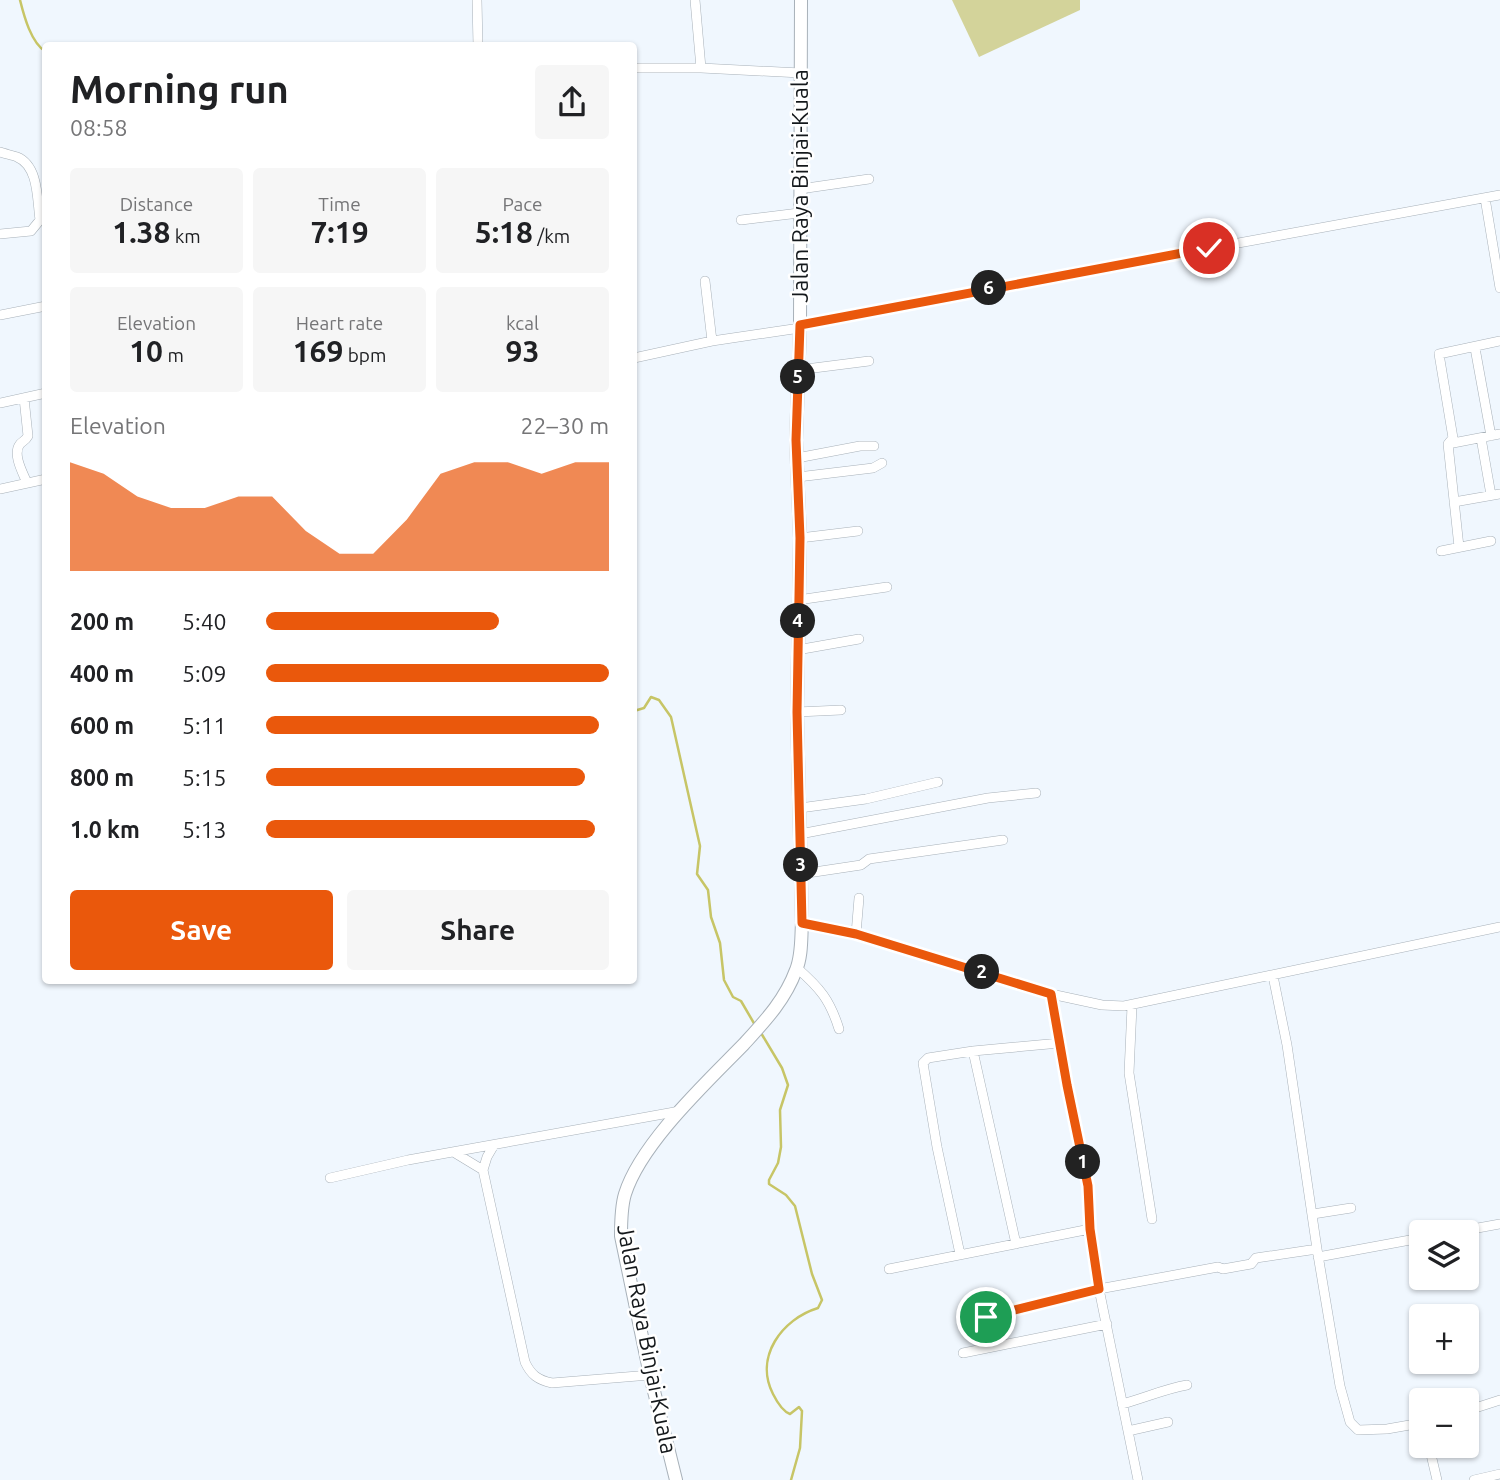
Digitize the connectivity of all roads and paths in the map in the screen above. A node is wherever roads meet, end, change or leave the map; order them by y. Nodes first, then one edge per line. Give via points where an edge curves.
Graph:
1 (477, 0) edge
2 (695, 0) edge
3 (800, 0) edge
4 (478, 42) edge
5 (637, 68) edge
6 (701, 68) junction
7 (801, 73) junction
8 (0, 152) edge
9 (869, 179) dead end
10 (800, 189) junction
11 (1500, 195) edge
12 (1485, 198) junction
13 (799, 214) junction
14 (741, 220) dead end
15 (0, 234) edge
16 (705, 281) dead end
17 (1500, 288) edge
18 (42, 307) edge
19 (0, 315) edge
20 (800, 327) junction
21 (712, 341) junction
22 (1500, 341) edge
23 (1475, 348) junction
24 (637, 357) edge
25 (869, 361) dead end
26 (798, 370) junction
27 (42, 394) edge
28 (24, 398) junction
29 (0, 403) edge
30 (1496, 435) edge
31 (1481, 438) junction
32 (1448, 444) junction
33 (874, 446) dead end
34 (797, 458) junction
35 (881, 463) dead end
36 (798, 477) junction
37 (42, 480) edge
38 (27, 483) junction
39 (0, 489) edge
40 (1495, 494) edge
41 (1454, 502) junction
42 (858, 531) dead end
43 (800, 538) junction
44 (1491, 541) dead end
45 (1459, 547) junction
46 (1441, 551) dead end
47 (887, 587) dead end
48 (798, 600) junction
49 (859, 639) dead end
50 (797, 650) junction
51 (841, 710) dead end
52 (797, 712) junction
53 (938, 782) dead end
54 (1036, 793) dead end
55 (800, 808) junction
56 (800, 834) junction
57 (1003, 840) dead end
58 (801, 874) junction
59 (859, 898) dead end
60 (802, 923) junction
61 (1500, 927) edge
62 (856, 934) junction
63 (797, 968) junction
64 (1273, 976) junction
65 (1051, 994) junction
66 (1132, 1006) junction
67 (839, 1029) dead end
68 (1059, 1043) junction
69 (973, 1051) junction
70 (680, 1111) junction
71 (494, 1145) junction
72 (455, 1153) junction
73 (483, 1170) junction
74 (330, 1178) dead end
75 (1351, 1208) dead end
76 (1313, 1214) junction
77 (1152, 1219) dead end
78 (1500, 1224) edge
79 (1479, 1228) edge
80 (1090, 1229) junction
81 (1409, 1240) edge
82 (1016, 1244) junction
83 (1318, 1253) junction
84 (960, 1254) junction
85 (889, 1269) dead end
86 (1099, 1289) junction
87 (986, 1317) dead end
88 (1107, 1324) junction
89 (963, 1353) dead end
90 (650, 1375) junction
91 (1187, 1385) dead end
92 (1500, 1400) edge
93 (1122, 1404) junction
94 (1479, 1407) edge
95 (1168, 1422) dead end
96 (1409, 1425) edge
97 (1128, 1431) junction
98 (1432, 1458) edge
99 (1500, 1474) edge
100 (676, 1480) edge
101 (1138, 1480) edge
102 (1437, 1480) edge
103 (1474, 1480) edge

1 - 4 street
2 - 6 street
3 - 7 main road, Jalan Raya Binjai-Kuala
5 - 6 street
6 - 7 street
7 - 10 main road, Jalan Raya Binjai-Kuala
8 - 15 street via 19,158 34,175 40,220 31,231
9 - 10 street
10 - 13 main road, Jalan Raya Binjai-Kuala
11 - 12 street
12 - 17 street
12 - 20 street
13 - 14 street
13 - 20 main road, Jalan Raya Binjai-Kuala
16 - 21 street
18 - 19 street
20 - 21 street
20 - 26 main road, Jalan Raya Binjai-Kuala
21 - 24 street
22 - 23 street
23 - 30 street
23 - 32 street via 1439,354 1453,438
25 - 26 street
26 - 34 main road, Jalan Raya Binjai-Kuala
27 - 28 street
28 - 29 street
28 - 38 street via 28,436 18,451
30 - 31 street
31 - 32 street
31 - 40 street
32 - 41 street
33 - 34 street
34 - 36 main road, Jalan Raya Binjai-Kuala
35 - 36 street via 873,468
36 - 43 main road, Jalan Raya Binjai-Kuala
37 - 38 street
38 - 39 street
40 - 41 street
41 - 45 street
42 - 43 street
43 - 48 main road, Jalan Raya Binjai-Kuala
44 - 45 street
45 - 46 street
47 - 48 street
48 - 50 main road, Jalan Raya Binjai-Kuala
49 - 50 street
50 - 52 main road, Jalan Raya Binjai-Kuala
51 - 52 street
52 - 55 main road, Jalan Raya Binjai-Kuala
53 - 55 street
54 - 56 street
55 - 56 main road, Jalan Raya Binjai-Kuala
56 - 58 main road, Jalan Raya Binjai-Kuala
57 - 58 street via 869,859 861,865
58 - 60 main road, Jalan Raya Binjai-Kuala
59 - 62 street
60 - 62 street
60 - 63 main road, Jalan Raya Binjai-Kuala
61 - 64 street
62 - 65 street
63 - 67 street via 826,997
63 - 70 main road, Jalan Raya Binjai-Kuala via 775,1009
64 - 66 street
64 - 76 street
65 - 66 street
65 - 68 street
66 - 77 street via 1129,1073
68 - 69 street
68 - 80 street via 1088,1186
69 - 82 street
69 - 84 street via 928,1058 923,1063
70 - 71 street
70 - 90 main road, Jalan Raya Binjai-Kuala via 638,1165 621,1216 621,1236
71 - 72 street
71 - 73 street
72 - 73 street
72 - 74 street
73 - 90 street via 530,1373 552,1383
75 - 76 street
76 - 83 street
78 - 79 street
80 - 82 street
80 - 86 street
81 - 83 street
82 - 84 street
83 - 86 street via 1256,1258 1251,1264
83 - 96 street via 1350,1422 1358,1430
84 - 85 street
86 - 87 street
86 - 88 street
88 - 89 street
88 - 93 street
90 - 100 main road, Jalan Raya Binjai-Kuala
91 - 93 street
92 - 94 street
93 - 97 street
95 - 97 street
97 - 101 street
98 - 102 street
99 - 103 street

